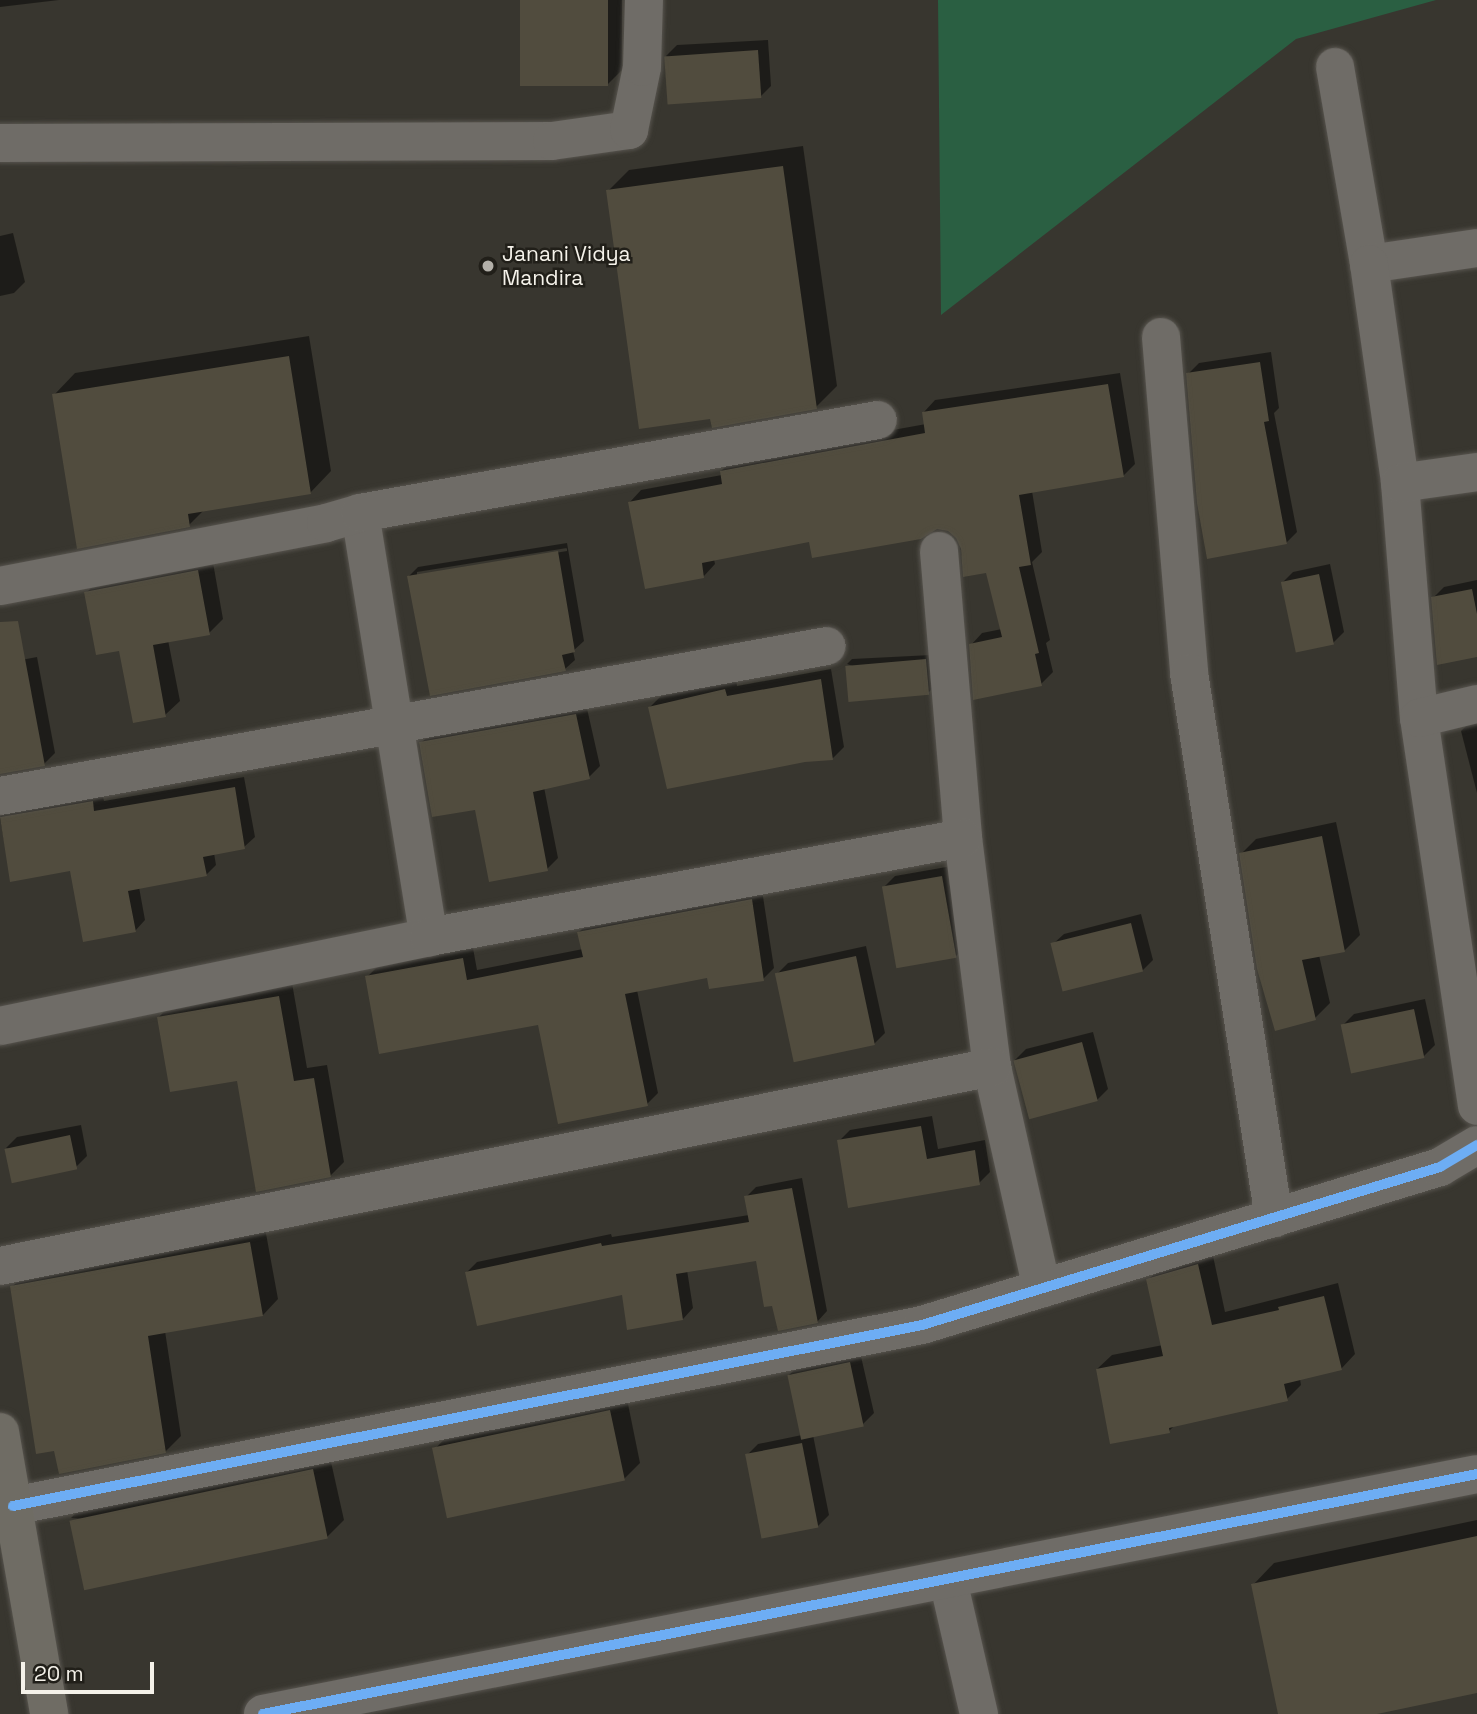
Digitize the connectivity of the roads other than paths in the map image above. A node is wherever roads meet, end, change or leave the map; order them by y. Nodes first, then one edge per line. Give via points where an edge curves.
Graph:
1 (644, 0) edge
2 (1335, 67) dead end
3 (0, 143) edge
4 (1477, 248) edge
5 (1369, 264) junction
6 (1161, 337) dead end
7 (878, 420) dead end
8 (1477, 472) edge
9 (1400, 483) junction
10 (360, 513) junction
11 (939, 551) dead end
12 (0, 586) edge
13 (827, 646) dead end
14 (1477, 704) edge
15 (1419, 718) junction
16 (397, 726) junction
17 (0, 796) edge
18 (963, 838) junction
19 (429, 937) junction
20 (1465, 945) edge
21 (0, 1026) edge
22 (992, 1067) junction
23 (1477, 1106) edge
24 (1477, 1145) edge
25 (1274, 1218) junction
26 (0, 1266) edge
27 (1042, 1288) junction
28 (0, 1432) edge
29 (1477, 1474) edge
30 (13, 1506) junction
31 (948, 1580) junction
32 (49, 1714) edge
33 (263, 1714) edge
34 (979, 1714) edge

1 - 3 street via 642,67 629,130 552,141
2 - 5 street
4 - 5 street
5 - 9 street
6 - 25 street via 1189,673
7 - 10 street
8 - 9 street
9 - 15 street
10 - 12 street
10 - 16 street
11 - 18 street
13 - 16 street
14 - 15 street
15 - 20 street
16 - 17 street
16 - 19 street
18 - 19 street
18 - 22 street
19 - 21 street
20 - 23 street
22 - 26 street
22 - 27 street
24 - 25 street via 1440,1167
25 - 27 street
27 - 30 street via 922,1325
28 - 30 main road
29 - 31 street
30 - 32 main road
31 - 33 street
31 - 34 street

